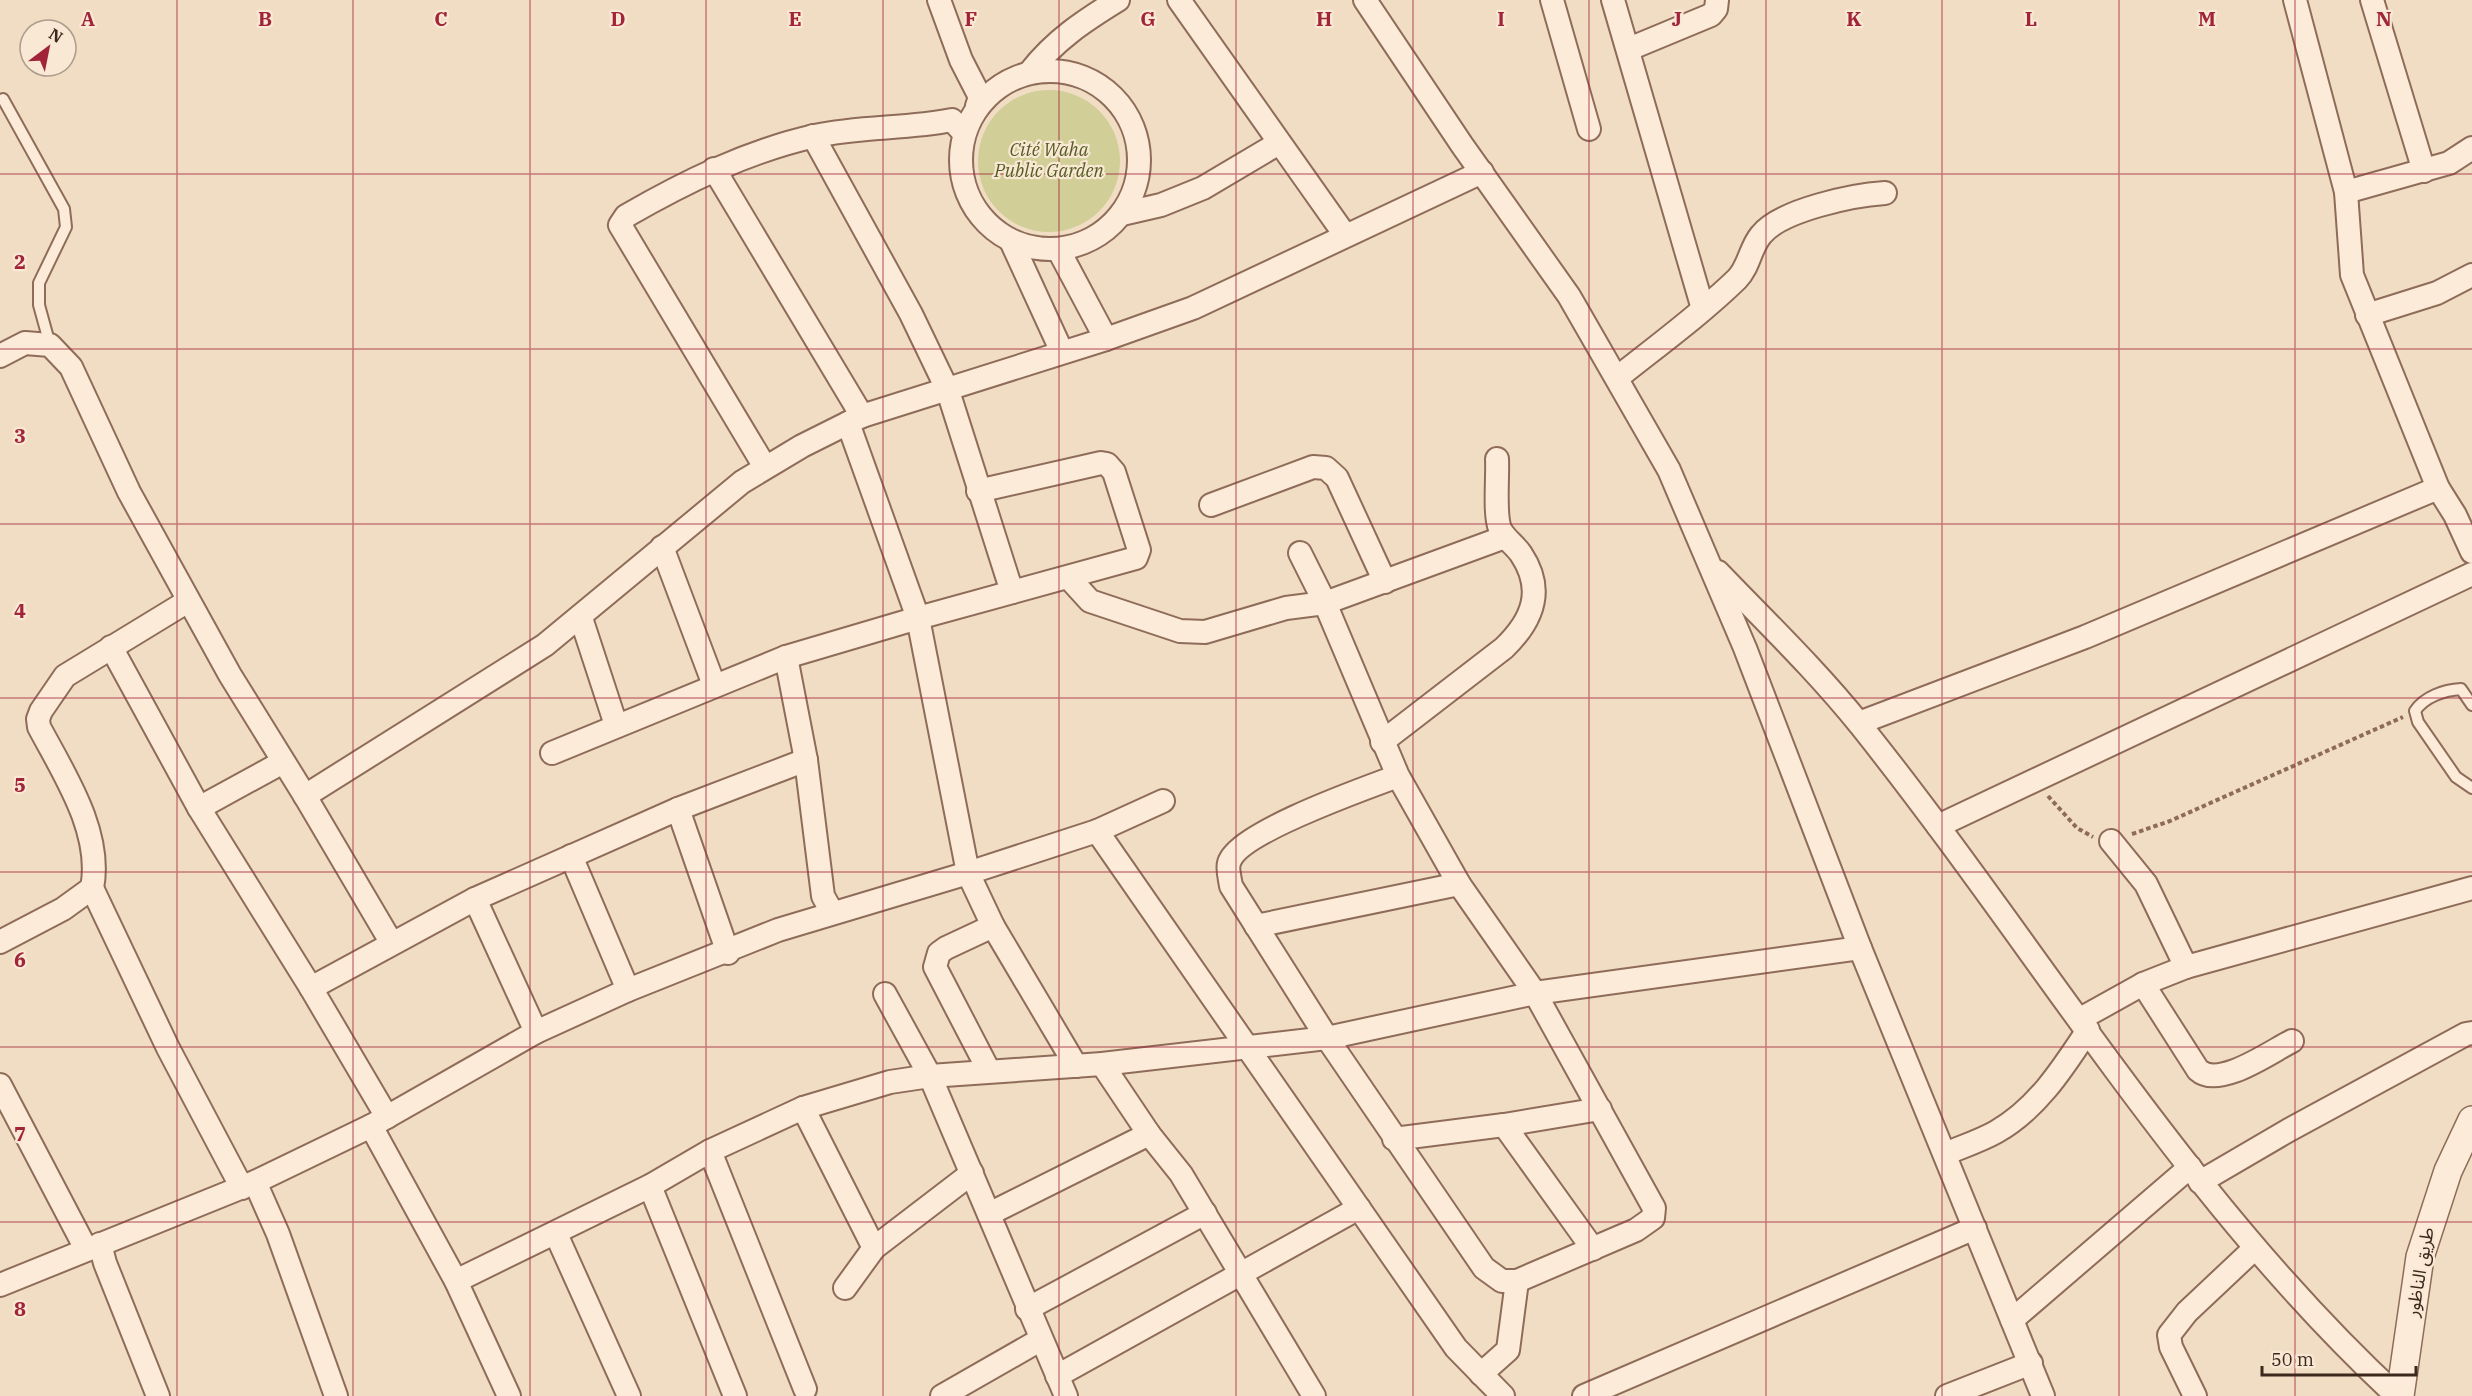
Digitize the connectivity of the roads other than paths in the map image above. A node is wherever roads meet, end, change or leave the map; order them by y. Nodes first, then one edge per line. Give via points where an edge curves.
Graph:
1 (939, 0) edge
2 (1118, 0) edge
3 (1179, 0) edge
4 (1365, 0) edge
5 (1552, 0) edge
6 (1613, 0) edge
7 (1717, 0) edge
8 (2295, 0) edge
9 (2372, 0) edge
10 (1629, 49) junction
11 (1030, 72) junction
12 (3, 99) dead end
13 (977, 106) junction
14 (1589, 129) dead end
15 (964, 133) junction
16 (813, 136) junction
17 (1279, 143) junction
18 (2472, 148) edge
19 (714, 169) junction
20 (2424, 171) junction
21 (1482, 172) junction
22 (2346, 192) junction
23 (1885, 193) dead end
24 (1122, 214) junction
25 (1345, 235) junction
26 (1011, 241) junction
27 (1058, 249) junction
28 (2472, 276) edge
29 (1703, 309) junction
30 (2367, 315) junction
31 (1106, 339) junction
32 (50, 345) junction
33 (1062, 352) junction
34 (0, 356) edge
35 (1617, 378) junction
36 (948, 391) junction
37 (855, 420) junction
38 (1497, 459) dead end
39 (765, 467) junction
40 (2438, 488) junction
41 (978, 491) junction
42 (1211, 505) dead end
43 (2464, 512) edge
44 (1505, 537) junction
45 (662, 547) junction
46 (2472, 552) edge
47 (1300, 553) dead end
48 (1709, 562) junction
49 (2472, 574) edge
50 (1069, 578) junction
51 (1385, 582) junction
52 (1012, 592) junction
53 (188, 601) junction
54 (1325, 603) junction
55 (581, 618) junction
56 (918, 618) junction
57 (1774, 631) junction
58 (111, 647) junction
59 (1745, 648) junction
60 (786, 657) junction
61 (714, 685) junction
62 (2472, 705) edge
63 (1859, 723) junction
64 (616, 725) junction
65 (1382, 742) junction
66 (552, 753) dead end
67 (806, 760) junction
68 (283, 762) junction
69 (1398, 776) junction
70 (2472, 788) edge
71 (305, 796) junction
72 (1163, 801) dead end
73 (199, 808) junction
74 (678, 809) junction
75 (1938, 826) junction
76 (1097, 831) junction
77 (2111, 840) road end
78 (571, 856) junction
79 (968, 873) junction
80 (1459, 884) junction
81 (92, 888) junction
82 (2472, 888) edge
83 (475, 899) junction
84 (832, 912) junction
85 (993, 926) junction
86 (1256, 926) junction
87 (0, 942) edge
88 (391, 942) junction
89 (1860, 948) junction
90 (728, 953) junction
91 (2186, 967) junction
92 (2144, 984) junction
93 (311, 988) junction
94 (628, 990) junction
95 (1535, 993) junction
96 (885, 994) dead end
97 (2084, 1024) junction
98 (536, 1032) junction
99 (2472, 1033) edge
100 (1327, 1038) junction
101 (2292, 1041) dead end
102 (1248, 1048) junction
103 (1102, 1064) junction
104 (1076, 1066) junction
105 (989, 1071) junction
106 (930, 1076) junction
107 (0, 1085) edge
108 (803, 1108) junction
109 (1600, 1109) junction
110 (2472, 1120) edge
111 (379, 1122) junction
112 (1504, 1125) junction
113 (1149, 1134) junction
114 (1394, 1139) junction
115 (710, 1151) junction
116 (1945, 1154) junction
117 (972, 1173) junction
118 (2195, 1175) junction
119 (249, 1185) junction
120 (650, 1186) junction
121 (1359, 1208) junction
122 (1205, 1213) junction
123 (989, 1214) junction
124 (1976, 1228) junction
125 (556, 1234) junction
126 (93, 1246) junction
127 (874, 1248) junction
128 (2254, 1248) junction
129 (1593, 1249) junction
130 (1242, 1272) junction
131 (456, 1281) junction
132 (1517, 1281) junction
133 (0, 1285) edge
134 (845, 1288) dead end
135 (1027, 1309) junction
136 (2012, 1320) junction
137 (1040, 1340) junction
138 (2031, 1363) junction
139 (1481, 1374) junction
140 (1061, 1386) edge
141 (805, 1389) dead end
142 (158, 1396) edge
143 (336, 1396) edge
144 (509, 1396) edge
145 (629, 1396) edge
146 (735, 1396) edge
147 (942, 1396) edge
148 (1314, 1396) edge
149 (1503, 1396) edge
150 (1584, 1396) edge
151 (1947, 1396) edge
152 (2043, 1396) edge
153 (2195, 1396) edge
154 (2398, 1396) edge

1 - 13 street via 957,51 980,97
2 - 11 street via 1052,45
3 - 17 street
4 - 21 street
5 - 14 street
6 - 10 street
7 - 10 street via 1710,15
8 - 22 street
9 - 20 street
10 - 29 street
11 - 13 street via 1010,79
11 - 24 street via 1061,70 1091,80 1116,99 1133,125 1140,155 1136,186
12 - 32 lane via 64,209 66,226 39,283 39,304
13 - 15 street
15 - 16 street via 952,120
15 - 26 street via 960,159 963,184 974,207
16 - 19 street
16 - 36 street
17 - 24 street via 1187,195
17 - 25 street
18 - 20 street via 2449,163
19 - 37 street
19 - 39 street via 626,216 620,225
20 - 22 street
21 - 25 street
21 - 35 street via 1569,296
22 - 30 street via 2352,275
23 - 29 street via 1833,201 1778,222 1761,234 1740,276
24 - 27 street via 1083,243
25 - 31 street via 1193,308
26 - 27 street via 1034,248
26 - 33 street
27 - 31 street
28 - 30 street via 2437,293
29 - 35 street
30 - 40 street
31 - 33 street
32 - 34 street via 25,343
32 - 53 street via 71,367 129,492
33 - 36 street
35 - 48 street via 1669,470
36 - 37 street
36 - 41 street
37 - 39 street
37 - 56 street
38 - 44 street via 1499,527
39 - 45 street
40 - 43 street
40 - 63 street via 2085,637
41 - 50 street via 1107,464 1114,472 1139,550 1130,562
41 - 52 street
42 - 51 street via 1313,467 1326,468 1337,478
43 - 46 street
44 - 51 street
44 - 65 street via 1520,552 1533,576 1536,592 1519,633 1450,692
45 - 55 street
45 - 61 street
47 - 54 street
48 - 57 street
48 - 59 street
49 - 75 street
50 - 52 street
50 - 54 street via 1090,602 1193,633 1286,608
51 - 54 street
52 - 56 street
53 - 58 street
53 - 68 street
54 - 65 street
55 - 64 street
55 - 71 street via 537,650
56 - 60 street
56 - 79 street
57 - 59 street
57 - 63 street
58 - 73 street
58 - 81 street via 65,676 38,719 86,827 94,864
59 - 89 street
60 - 61 street
60 - 67 street
61 - 64 street
62 - 70 lane via 2461,689 2451,690 2421,702 2415,711 2418,722 2456,777
63 - 75 street
64 - 66 street
65 - 69 street
67 - 74 street
67 - 84 street via 824,896
68 - 71 street
68 - 73 street
69 - 80 street
69 - 86 street via 1279,824 1240,846 1228,863 1231,886
71 - 88 street
72 - 76 street
73 - 93 street
74 - 78 street
74 - 90 street
75 - 97 street
76 - 79 street
76 - 102 street
77 - 91 street via 2146,885
78 - 83 street
78 - 94 street
79 - 84 street
79 - 85 street
80 - 86 street
80 - 95 street
81 - 87 street via 63,909
81 - 119 street via 168,1048
82 - 91 street
83 - 88 street
83 - 98 street
84 - 90 street via 778,930
85 - 104 street
85 - 105 street via 939,953 935,968
86 - 100 street
88 - 93 street
89 - 95 street
89 - 116 street
90 - 94 street
91 - 92 street
92 - 97 street
92 - 101 street via 2198,1070 2207,1076 2226,1075
93 - 111 street
94 - 98 street
95 - 100 street
95 - 109 street
96 - 106 street
97 - 116 street via 2057,1077 2030,1107 1996,1132
97 - 118 street
98 - 111 street
99 - 118 street
100 - 102 street
100 - 114 street
102 - 103 street
102 - 121 street
103 - 104 street
103 - 113 street
104 - 105 street
105 - 106 street
106 - 108 street via 890,1082
106 - 117 street
107 - 126 street
108 - 115 street
108 - 127 street
109 - 112 street
109 - 129 street via 1655,1213 1636,1230
110 - 154 street, طريق الناظور via 2448,1171 2420,1257
111 - 119 street
111 - 131 street
112 - 114 street
112 - 129 street
113 - 122 street
113 - 123 street
114 - 132 street via 1484,1268 1502,1281
115 - 120 street
115 - 141 street
116 - 124 street
117 - 123 street
117 - 127 street
118 - 128 street
118 - 136 street
119 - 126 street
119 - 143 street via 285,1252
120 - 125 street
120 - 146 street
121 - 130 street
121 - 139 street via 1456,1348
122 - 130 street
122 - 135 street
123 - 135 street
124 - 136 street
124 - 150 street
125 - 131 street
125 - 145 street
126 - 133 street
126 - 142 street via 105,1263
127 - 134 street
128 - 153 street via 2187,1312 2169,1335 2170,1347
128 - 154 street via 2342,1345
129 - 132 street
130 - 140 street
130 - 148 street
131 - 144 street
132 - 139 street via 1508,1350
135 - 137 street
136 - 138 street
137 - 140 street
137 - 147 street
138 - 151 street
138 - 152 street
139 - 149 street

